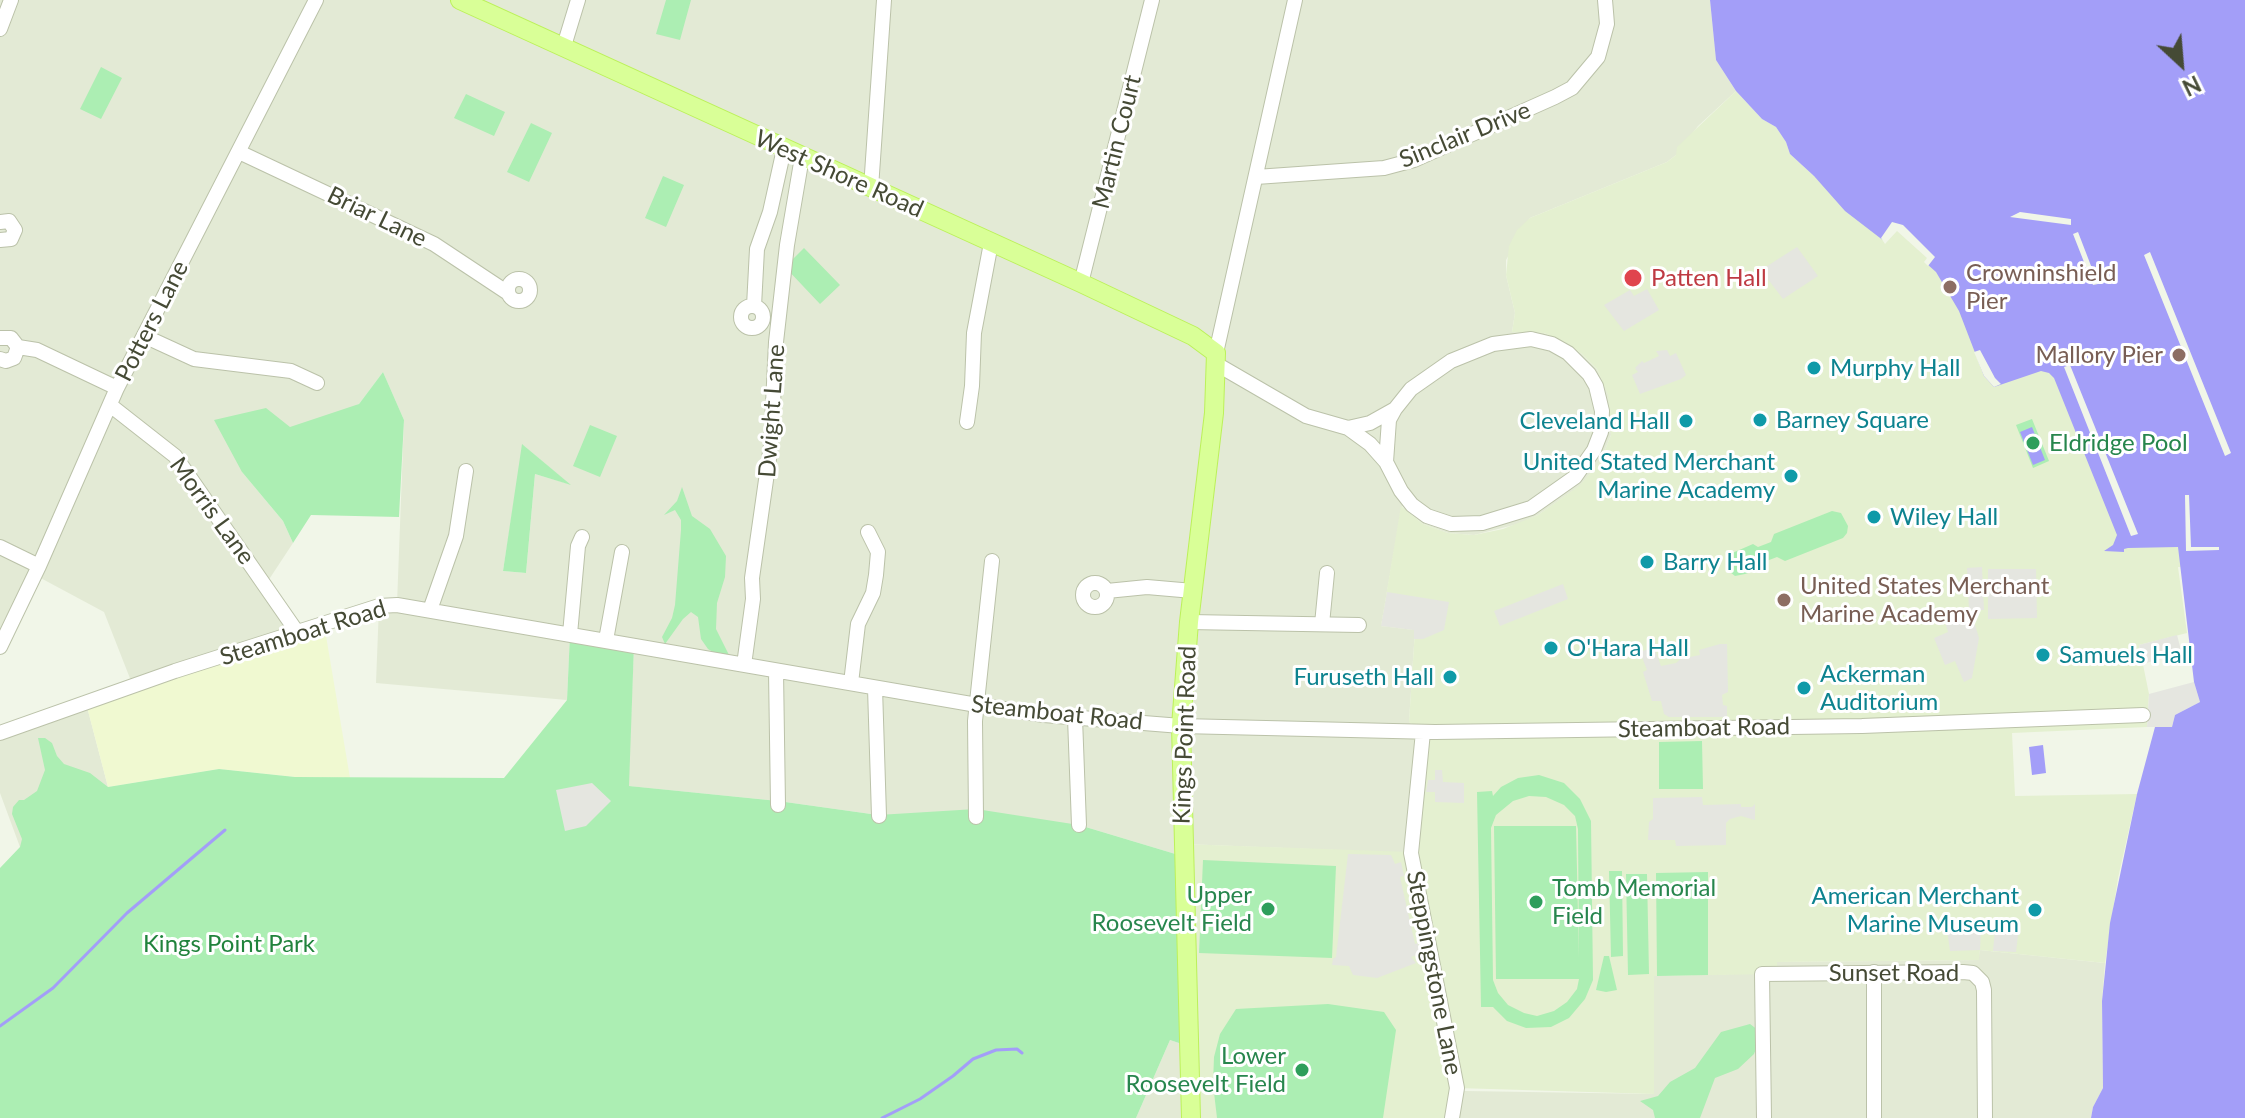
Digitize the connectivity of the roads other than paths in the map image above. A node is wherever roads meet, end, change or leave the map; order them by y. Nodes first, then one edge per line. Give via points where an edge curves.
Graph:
1 (11, 0) edge
2 (316, 0) edge
3 (460, 0) edge
4 (578, 0) edge
5 (884, 0) edge
6 (1152, 0) edge
7 (1295, 0) edge
8 (1605, 0) edge
9 (0, 29) edge
10 (564, 46) junction
11 (784, 149) junction
12 (239, 152) junction
13 (802, 157) junction
14 (1256, 177) junction
15 (871, 188) junction
16 (0, 222) edge
17 (0, 240) edge
18 (991, 243) junction
19 (1081, 283) junction
20 (508, 293) dead end
21 (754, 306) dead end
22 (144, 336) junction
23 (0, 338) edge
24 (18, 347) junction
25 (0, 359) edge
26 (1217, 359) junction
27 (317, 383) dead end
28 (117, 388) junction
29 (110, 405) junction
30 (1395, 409) junction
31 (967, 422) dead end
32 (1348, 428) junction
33 (1386, 462) junction
34 (466, 471) dead end
35 (868, 532) dead end
36 (582, 537) dead end
37 (0, 547) edge
38 (622, 552) dead end
39 (992, 561) dead end
40 (39, 566) junction
41 (1327, 573) dead end
42 (1107, 591) dead end
43 (1193, 591) junction
44 (430, 610) junction
45 (1189, 622) junction
46 (1322, 624) junction
47 (1359, 625) dead end
48 (297, 632) junction
49 (570, 634) junction
50 (606, 640) junction
51 (0, 647) edge
52 (744, 665) junction
53 (776, 671) junction
54 (851, 683) junction
55 (875, 688) junction
56 (977, 705) junction
57 (2143, 715) dead end
58 (1075, 718) junction
59 (1181, 726) junction
60 (1423, 732) junction
61 (0, 733) edge
62 (778, 805) dead end
63 (879, 816) dead end
64 (976, 817) dead end
65 (1079, 825) dead end
66 (1874, 972) junction
67 (1191, 1118) edge
68 (1452, 1118) edge
69 (1764, 1118) edge
70 (1874, 1118) edge
71 (1985, 1118) edge

1 - 9 street
2 - 12 street, Potters Lane
3 - 10 main road, West Shore Road
4 - 10 street
5 - 15 street
6 - 19 street, Martin Court
7 - 14 street
8 - 14 street, Sinclair Drive via 1607,24 1598,57 1572,88 1555,97 1409,162
10 - 11 main road, West Shore Road
11 - 13 main road, West Shore Road
11 - 21 street via 757,249
12 - 20 street, Briar Lane via 434,244
12 - 22 street, Potters Lane
13 - 15 main road, West Shore Road
13 - 52 street, Dwight Lane via 787,245 771,445
14 - 26 street
15 - 18 main road, West Shore Road
16 - 17 street via 9,221 15,230 11,239
18 - 19 main road, West Shore Road
18 - 31 street via 974,333
19 - 26 main road, West Shore Road via 1193,336
22 - 27 street via 194,359 291,371
22 - 28 street, Potters Lane
23 - 24 street via 11,338
24 - 25 street via 14,358
24 - 28 street via 37,350
26 - 32 street via 1306,416
26 - 43 main road, Kings Point Road
28 - 29 street, Potters Lane
29 - 40 street, Potters Lane
29 - 48 street, Morris Lane via 175,456
30 - 32 street
30 - 33 street via 1389,420
30 - 33 street via 1411,389 1451,361 1493,344 1531,339 1568,353 1589,374 1599,395 1601,432 1586,462 1561,489 1531,508 1482,523 1451,524 1427,516 1401,491
32 - 33 street
34 - 44 street via 456,536
35 - 54 street via 878,552 876,575 858,624
36 - 49 street
37 - 40 street
38 - 50 street
39 - 56 street
40 - 51 street, Potters Lane
41 - 46 street
42 - 43 street
43 - 45 main road, Kings Point Road
44 - 48 street, Steamboat Road via 379,606
44 - 49 street, Steamboat Road
45 - 46 street
45 - 59 main road, Kings Point Road
46 - 47 street
48 - 61 street, Steamboat Road
49 - 50 street, Steamboat Road
50 - 52 street, Steamboat Road
52 - 53 street, Steamboat Road
53 - 54 street, Steamboat Road
53 - 62 street
54 - 55 street, Steamboat Road
55 - 56 street, Steamboat Road
55 - 63 street
56 - 58 street, Steamboat Road
56 - 64 street
57 - 60 street, Steamboat Road via 1862,726
58 - 59 street, Steamboat Road
58 - 65 street
59 - 60 street, Steamboat Road
59 - 67 main road, Kings Point Road
60 - 68 street, Steppingstone Lane via 1411,853 1457,1088
66 - 69 street, Sunset Road via 1762,974
66 - 70 street
66 - 71 street, Sunset Road via 1963,972 1982,982

